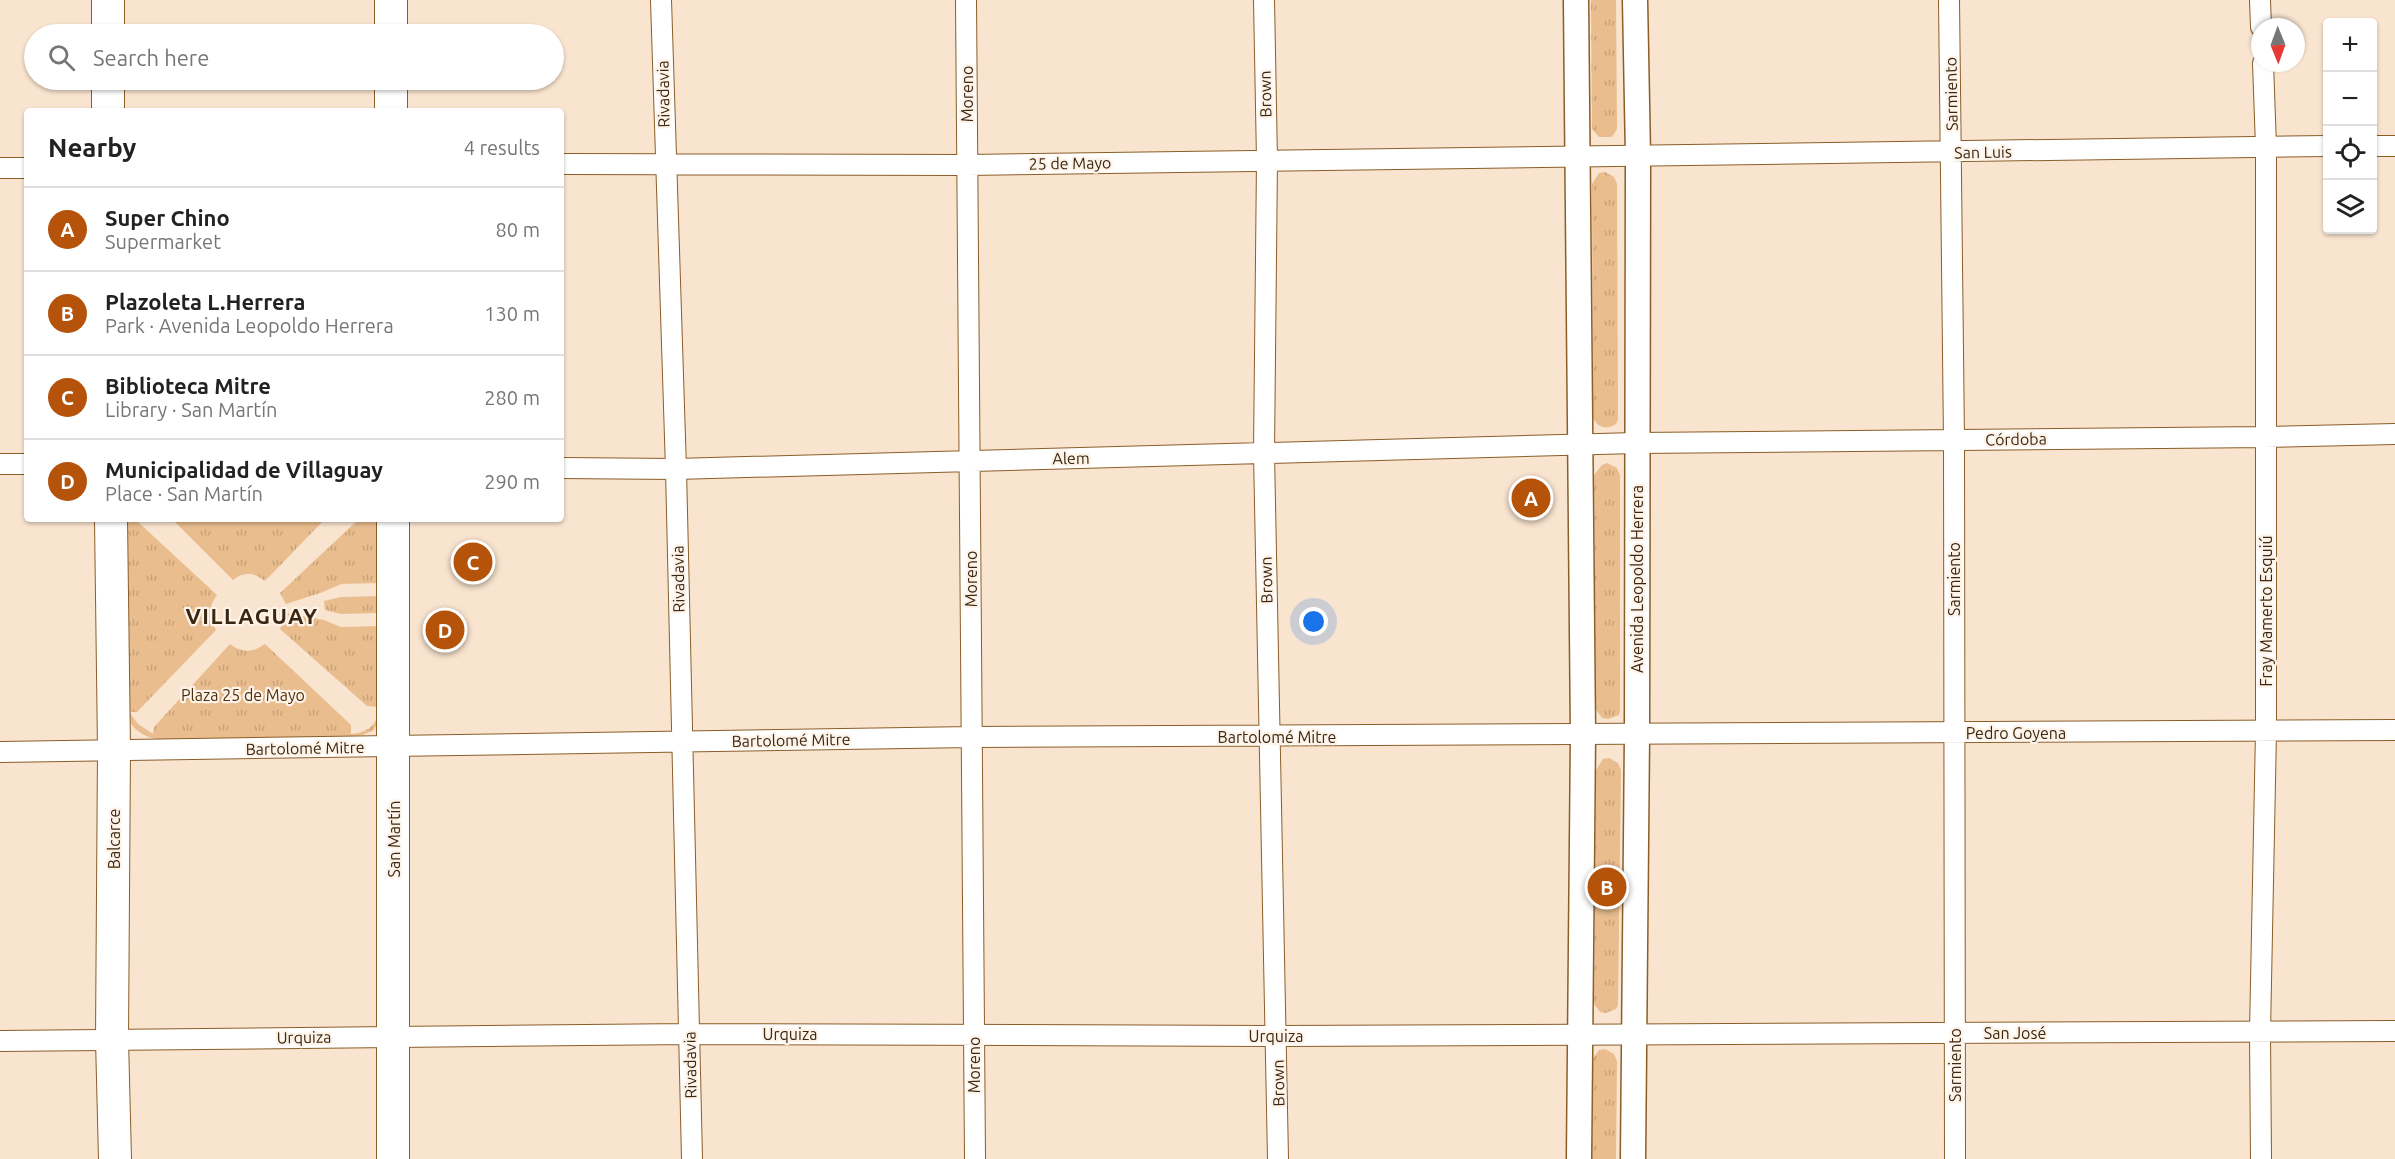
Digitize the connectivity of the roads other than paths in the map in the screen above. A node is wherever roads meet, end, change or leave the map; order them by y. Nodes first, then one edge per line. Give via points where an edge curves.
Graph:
1 (108, 0) edge
2 (391, 0) edge
3 (661, 0) edge
4 (966, 0) edge
5 (1264, 0) edge
6 (1576, 0) edge
7 (1635, 0) edge
8 (1949, 0) edge
9 (2260, 0) edge
10 (2261, 18) edge
11 (108, 24) edge
12 (391, 24) edge
13 (2263, 72) edge
14 (108, 90) edge
15 (391, 90) edge
16 (108, 108) edge
17 (391, 108) edge
18 (2377, 146) edge
19 (2395, 146) edge
20 (2266, 147) junction
21 (2323, 147) edge
22 (1952, 152) junction
23 (1578, 155) junction
24 (1638, 156) junction
25 (1267, 160) junction
26 (564, 164) edge
27 (665, 164) junction
28 (967, 165) junction
29 (0, 168) edge
30 (24, 168) edge
31 (2395, 434) edge
32 (2265, 437) junction
33 (1954, 440) junction
34 (1636, 442) junction
35 (1581, 444) junction
36 (1264, 453) junction
37 (970, 460) junction
38 (0, 464) edge
39 (24, 464) edge
40 (564, 468) edge
41 (676, 469) junction
42 (111, 522) edge
43 (393, 522) edge
44 (2395, 730) edge
45 (2266, 731) junction
46 (1954, 734) junction
47 (1583, 735) junction
48 (1637, 735) junction
49 (972, 737) junction
50 (1269, 737) junction
51 (681, 742) junction
52 (393, 746) junction
53 (114, 750) junction
54 (0, 752) edge
55 (2395, 1031) edge
56 (1635, 1033) junction
57 (1955, 1033) junction
58 (2260, 1033) junction
59 (689, 1034) junction
60 (974, 1034) junction
61 (1581, 1035) junction
62 (394, 1036) junction
63 (1277, 1036) junction
64 (112, 1039) junction
65 (0, 1041) edge
66 (115, 1159) edge
67 (393, 1159) edge
68 (692, 1159) edge
69 (975, 1159) edge
70 (1278, 1159) edge
71 (1579, 1159) edge
72 (1633, 1159) edge
73 (1954, 1159) edge
74 (2261, 1159) edge

1 - 11 main road
2 - 12 main road
3 - 27 street, Rivadavia
4 - 28 street, Moreno
5 - 25 street, Brown
6 - 23 street
7 - 24 street, Avenida Leopoldo Herrera
8 - 22 street, Sarmiento
9 - 10 street
13 - 20 street, Fray Mamerto Esquiú
14 - 16 main road
15 - 17 main road
18 - 19 street
20 - 21 street, San Luis
20 - 22 street, San Luis
20 - 32 street, Fray Mamerto Esquiú
22 - 24 street, San Luis
22 - 33 street, Sarmiento
23 - 24 street, San Luis
23 - 25 street, 25 de Mayo
23 - 35 street
24 - 34 street, Avenida Leopoldo Herrera
25 - 28 street, 25 de Mayo
25 - 36 street, Brown
26 - 27 street, 25 de Mayo
27 - 28 street, 25 de Mayo
27 - 41 street, Rivadavia
28 - 37 street, Moreno
29 - 30 street
31 - 32 street, Córdoba
32 - 33 street, Córdoba
32 - 45 street, Fray Mamerto Esquiú
33 - 34 street, Córdoba
33 - 46 street, Sarmiento
34 - 35 street, Córdoba
34 - 48 street, Avenida Leopoldo Herrera
35 - 36 street, Alem
35 - 47 street
36 - 37 street, Alem
36 - 50 street, Brown
37 - 41 street, Alem
37 - 49 street, Moreno
38 - 39 street
40 - 41 street, Alem
41 - 51 street, Rivadavia
42 - 53 main road, Balcarce
43 - 52 main road, San Martín
44 - 45 street, Pedro Goyena
45 - 46 street, Pedro Goyena
45 - 58 street, Fray Mamerto Esquiú
46 - 48 street, Pedro Goyena
46 - 57 street, Sarmiento
47 - 48 street, Pedro Goyena
47 - 50 street, Bartolomé Mitre
47 - 61 street
48 - 56 street, Avenida Leopoldo Herrera
49 - 50 street, Bartolomé Mitre
49 - 51 street, Bartolomé Mitre
49 - 60 street, Moreno
50 - 63 street, Brown
51 - 52 street, Bartolomé Mitre
51 - 59 street, Rivadavia
52 - 53 street, Bartolomé Mitre
52 - 62 main road, San Martín
53 - 54 street, Bartolomé Mitre
53 - 64 main road, Balcarce
55 - 58 street, San José
56 - 57 street, San José
56 - 61 street, Urquiza
56 - 72 street, Avenida Leopoldo Herrera
57 - 58 street, San José
57 - 73 street, Sarmiento
58 - 74 street, Fray Mamerto Esquiú
59 - 60 street, Urquiza
59 - 62 street, Urquiza
59 - 68 street, Rivadavia
60 - 63 street, Urquiza
60 - 69 street, Moreno
61 - 63 street, Urquiza
61 - 71 street
62 - 64 street, Urquiza
62 - 67 main road, San Martín
63 - 70 street, Brown
64 - 65 street, Urquiza
64 - 66 main road, Balcarce

